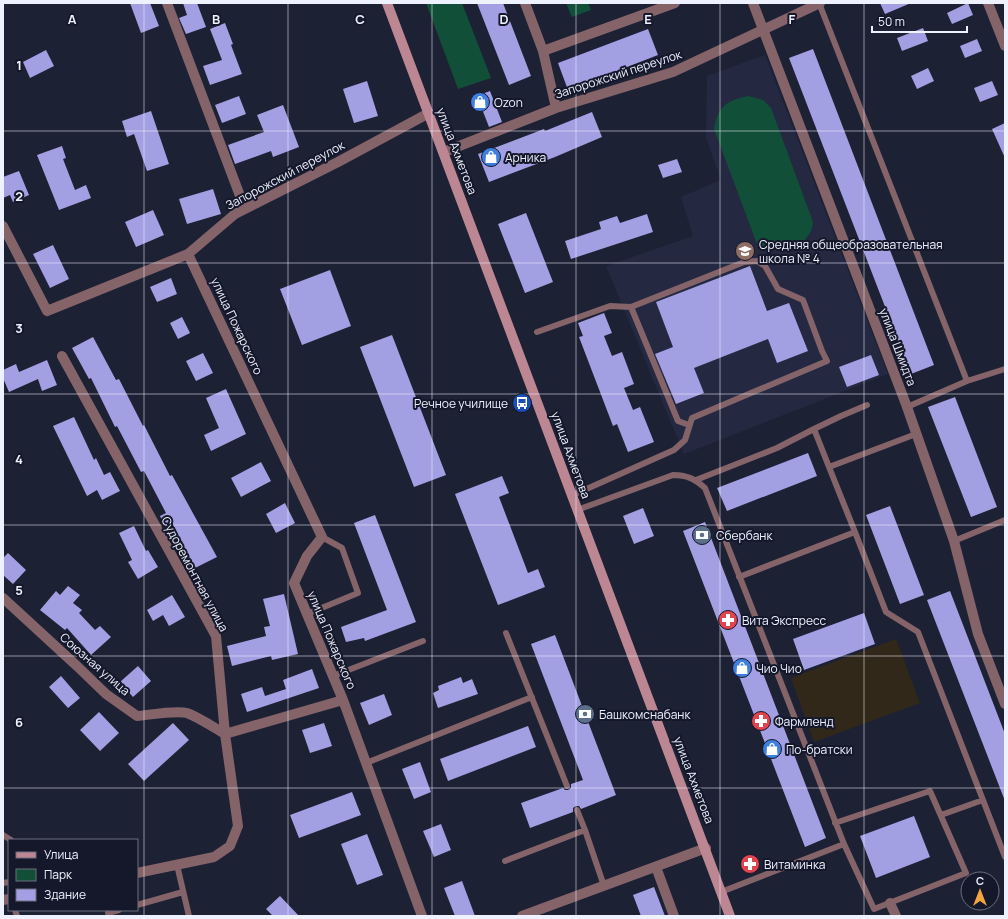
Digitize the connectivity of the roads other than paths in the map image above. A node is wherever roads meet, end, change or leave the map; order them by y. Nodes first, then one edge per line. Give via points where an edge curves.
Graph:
1 (167, 3) edge
2 (387, 3) edge
3 (525, 3) edge
4 (675, 3) edge
5 (753, 3) edge
6 (819, 3) edge
7 (988, 3) edge
8 (763, 30) junction
9 (1005, 46) edge
10 (543, 51) junction
11 (556, 108) junction
12 (429, 113) junction
13 (444, 152) junction
14 (244, 209) junction
15 (3, 226) edge
16 (188, 254) junction
17 (631, 307) junction
18 (538, 332) dead end
19 (62, 356) dead end
20 (1005, 369) edge
21 (967, 381) junction
22 (867, 406) dead end
23 (907, 407) junction
24 (689, 425) junction
25 (814, 429) junction
26 (916, 434) junction
27 (829, 467) junction
28 (696, 480) junction
29 (572, 494) junction
30 (577, 510) junction
31 (1005, 520) edge
32 (854, 532) junction
33 (322, 537) junction
34 (954, 541) junction
35 (739, 577) junction
36 (3, 598) edge
37 (307, 614) junction
38 (506, 633) dead end
39 (423, 641) dead end
40 (333, 676) junction
41 (532, 697) junction
42 (343, 700) junction
43 (1005, 704) edge
44 (225, 734) junction
45 (366, 763) junction
46 (567, 786) dead end
47 (983, 800) junction
48 (577, 810) dead end
49 (941, 816) junction
50 (835, 823) junction
51 (584, 830) junction
52 (844, 844) junction
53 (706, 848) junction
54 (1005, 857) edge
55 (505, 861) dead end
56 (177, 865) junction
57 (656, 867) junction
58 (138, 873) edge
59 (604, 886) junction
60 (183, 892) junction
61 (721, 892) junction
62 (890, 903) junction
63 (138, 905) edge
64 (189, 916) edge
65 (422, 916) edge
66 (522, 916) edge
67 (674, 916) edge
68 (730, 916) edge
69 (896, 916) edge

1 - 14 street
2 - 12 main road, улица Ахметова
3 - 10 street
4 - 10 street
5 - 8 street, улица Шмидта
6 - 8 street, Запорожский переулок
6 - 21 lane
7 - 9 street
8 - 11 street, Запорожский переулок via 673,72
8 - 23 street, улица Шмидта
10 - 11 street
11 - 13 street, Запорожский переулок
12 - 13 main road, улица Ахметова
12 - 14 street, Запорожский переулок
13 - 29 main road, улица Ахметова
14 - 16 street, Запорожский переулок
15 - 16 street, Запорожский переулок via 47,311
16 - 33 street, улица Пожарского
17 - 18 lane via 610,306
17 - 24 lane via 678,420
17 - 24 lane via 750,261 757,261 765,266 778,289 803,300 828,361 692,418
19 - 44 street, Судоремонтная улица via 216,636
20 - 21 lane
21 - 23 lane
22 - 25 lane
23 - 26 street, улица Шмидта
24 - 29 lane via 685,440 674,450
25 - 27 lane
25 - 28 lane via 778,448
26 - 27 lane
26 - 34 street, улица Шмидта
27 - 32 lane
28 - 30 lane via 673,475
28 - 35 lane via 705,488
29 - 30 main road, улица Ахметова
30 - 53 main road, улица Ахметова
31 - 34 lane
32 - 35 lane
32 - 47 lane via 886,612 918,632
33 - 37 street, улица Пожарского via 307,556 294,583
33 - 37 lane via 342,548 358,593
34 - 43 street, улица Шмидта via 978,634
35 - 50 lane
36 - 44 street, Союзная улица via 106,694 137,716 185,713
37 - 40 street, улица Пожарского
38 - 41 lane
39 - 40 lane
40 - 42 street, улица Пожарского
41 - 45 lane
41 - 46 lane
42 - 44 street
42 - 45 street, улица Пожарского
44 - 56 street, Судоремонтная улица via 238,826 230,846 214,857
45 - 65 street, улица Пожарского
47 - 49 lane
47 - 54 lane
48 - 51 lane
49 - 50 lane via 930,791
49 - 62 lane via 966,873
50 - 52 lane
51 - 55 lane
51 - 59 lane
52 - 61 lane
52 - 62 lane via 874,909
53 - 57 street
53 - 61 main road, улица Ахметова
56 - 58 street, Судоремонтная улица
56 - 60 lane
57 - 59 street
57 - 67 street
59 - 66 street
60 - 63 lane
60 - 64 lane
61 - 68 main road, улица Ахметова
62 - 69 street

